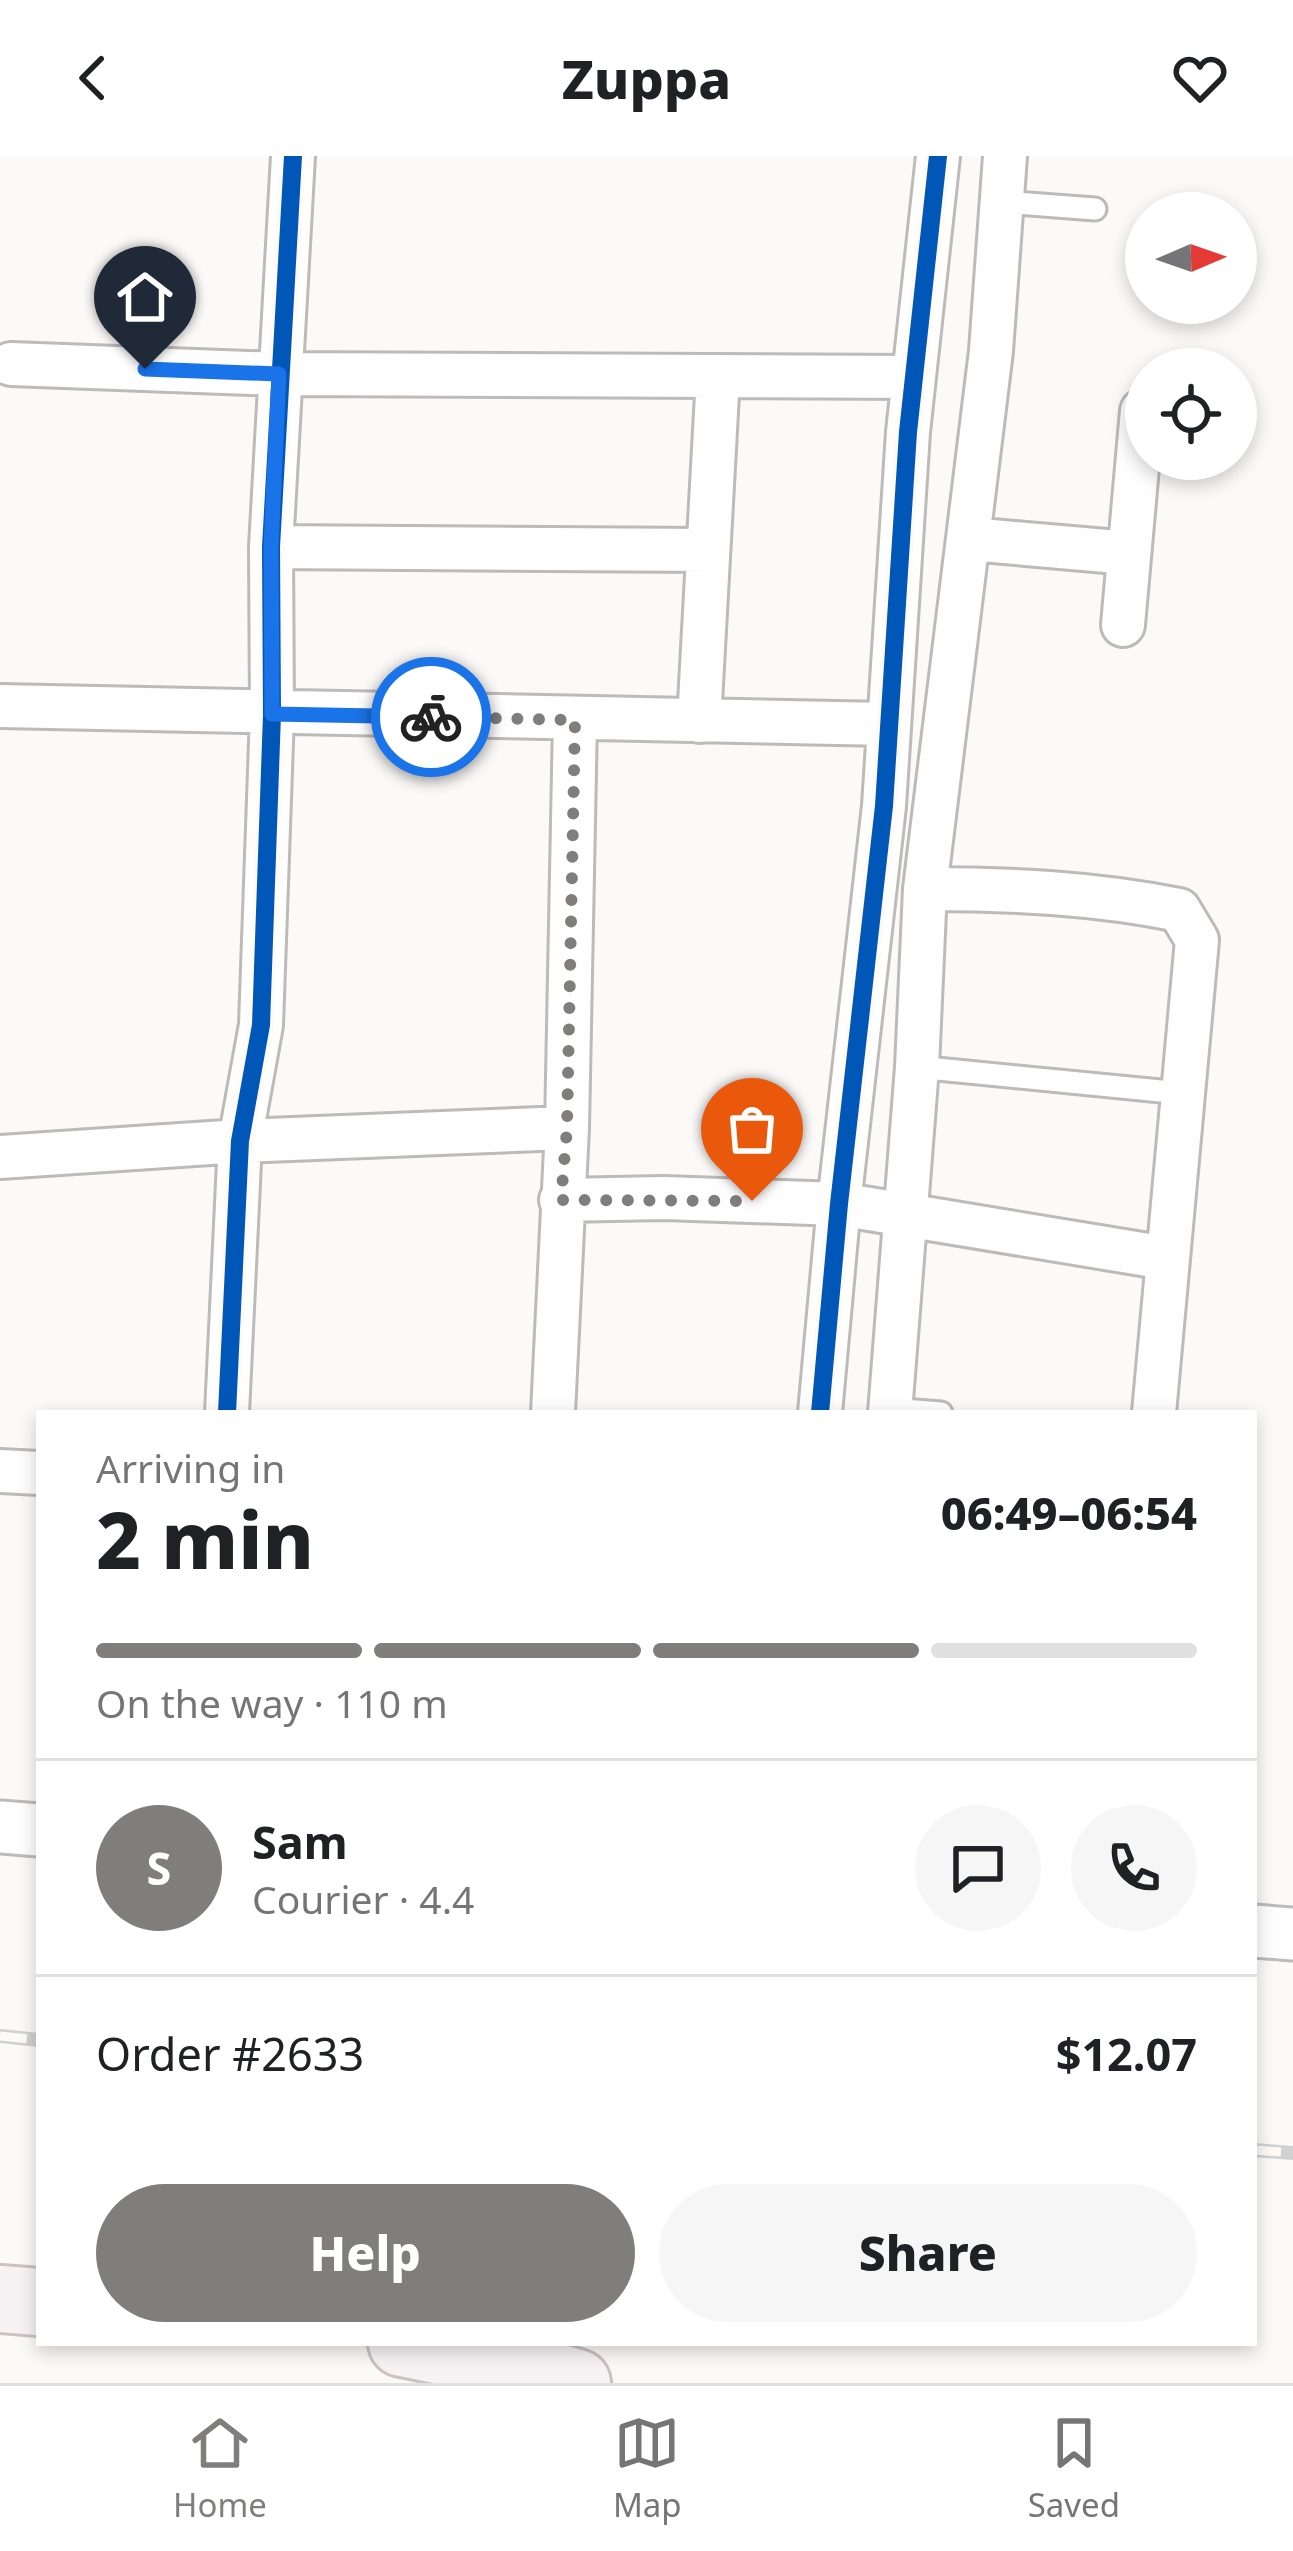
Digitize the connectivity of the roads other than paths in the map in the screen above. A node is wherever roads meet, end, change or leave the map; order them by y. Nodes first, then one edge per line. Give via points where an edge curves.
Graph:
1 (293, 156) edge
2 (938, 156) edge
3 (1005, 156) edge
4 (1004, 202) junction
5 (1095, 209) dead end
6 (11, 364) dead end
7 (279, 374) junction
8 (718, 376) junction
9 (914, 376) junction
10 (1136, 480) edge
11 (970, 539) junction
12 (271, 547) junction
13 (708, 550) junction
14 (1130, 553) junction
15 (1124, 626) dead end
16 (0, 706) edge
17 (272, 714) junction
18 (575, 720) junction
19 (699, 721) junction
20 (887, 724) junction
21 (925, 889) junction
22 (917, 1067) junction
23 (1181, 1094) junction
24 (567, 1128) junction
25 (240, 1141) junction
26 (0, 1157) edge
27 (561, 1200) junction
28 (839, 1204) junction
29 (904, 1216) junction
30 (1166, 1258) junction
31 (227, 1410) edge
32 (553, 1410) edge
33 (820, 1410) edge
34 (890, 1410) edge
35 (1154, 1410) edge
36 (0, 1471) edge
37 (36, 1473) edge
38 (0, 1827) edge
39 (36, 1830) edge
40 (1257, 1931) edge
41 (1293, 1934) edge
42 (0, 2299) edge
43 (36, 2302) edge
44 (417, 2346) edge
45 (577, 2383) edge

1 - 7 street
2 - 9 street
3 - 4 street
4 - 5 lane
4 - 11 street
6 - 7 street
7 - 8 street
7 - 12 street
8 - 9 street
8 - 13 street
9 - 20 street
10 - 14 street
11 - 14 street
11 - 21 street
12 - 13 street
12 - 17 street
13 - 19 street
14 - 15 street
16 - 17 street
17 - 18 street
17 - 25 street via 261,1025
18 - 19 street
18 - 24 street
19 - 20 street
20 - 28 street
21 - 22 street
21 - 23 street via 1121,898 1179,910 1197,940
22 - 23 lane
22 - 29 street
23 - 30 street
24 - 25 street
24 - 27 street
25 - 26 street
25 - 31 street
27 - 28 street
27 - 32 street
28 - 29 street
28 - 33 street
29 - 30 street
29 - 34 street
30 - 35 street
36 - 37 street
38 - 39 street
40 - 41 street
42 - 43 main road
44 - 45 main road

